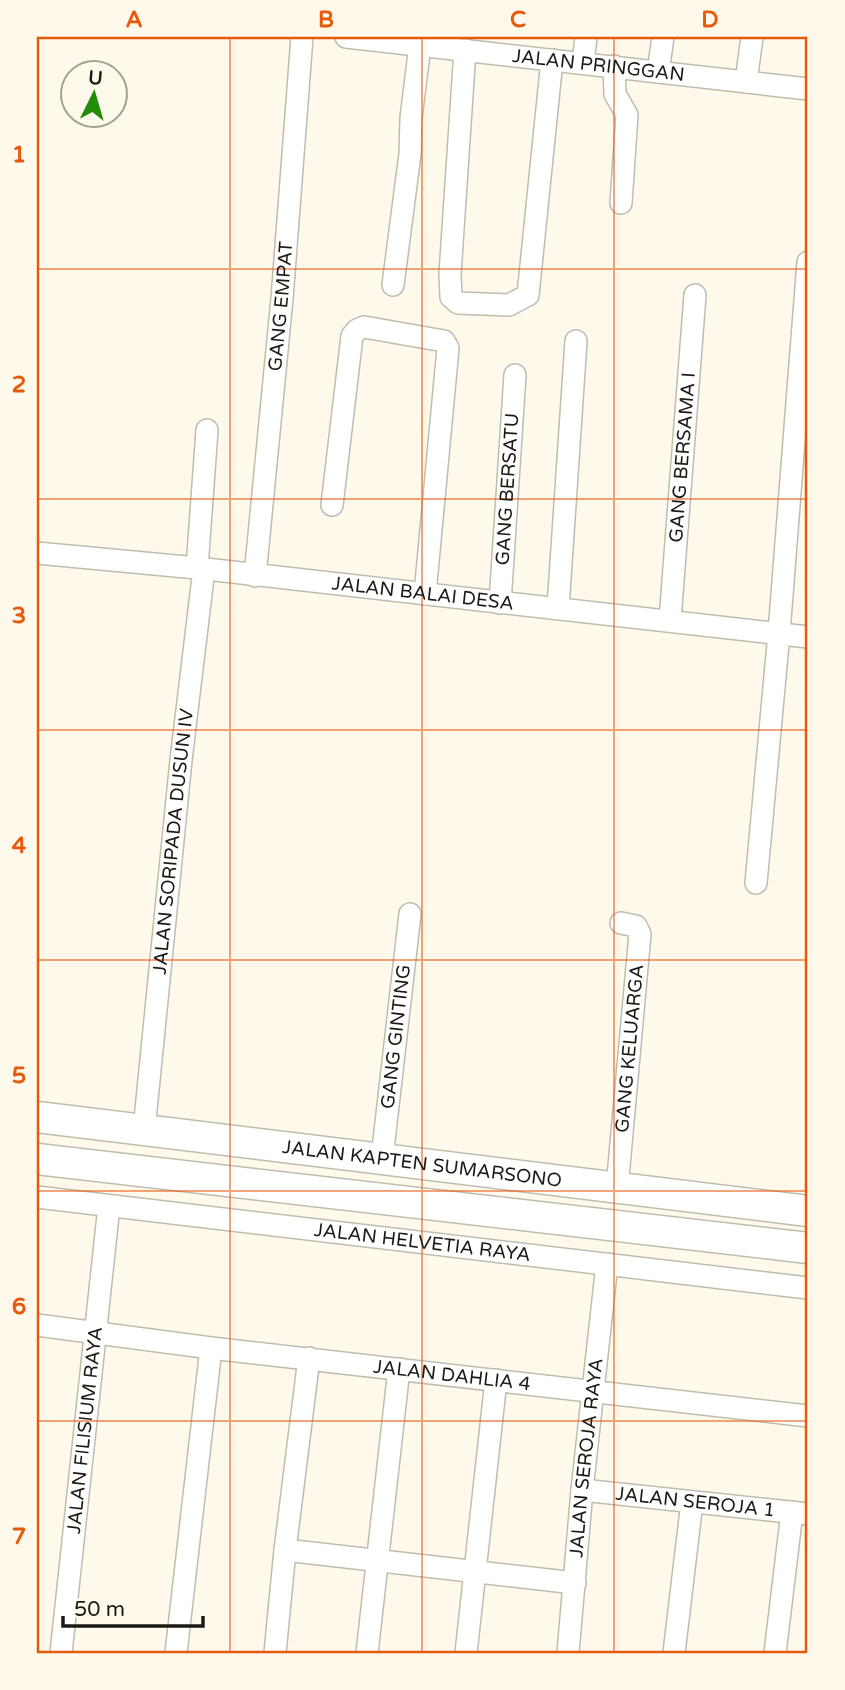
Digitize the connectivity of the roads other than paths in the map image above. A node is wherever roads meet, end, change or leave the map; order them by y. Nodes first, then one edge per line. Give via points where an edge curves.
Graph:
1 (302, 37) edge
2 (346, 37) edge
3 (586, 37) edge
4 (663, 37) edge
5 (752, 37) edge
6 (420, 45) junction
7 (452, 45) edge
8 (496, 45) edge
9 (552, 60) junction
10 (583, 63) junction
11 (614, 66) junction
12 (658, 72) junction
13 (746, 82) junction
14 (808, 89) edge
15 (621, 203) dead end
16 (808, 262) edge
17 (393, 285) dead end
18 (695, 295) dead end
19 (576, 341) dead end
20 (515, 375) dead end
21 (207, 430) dead end
22 (332, 505) dead end
23 (37, 553) edge
24 (201, 568) junction
25 (255, 576) junction
26 (425, 594) junction
27 (500, 603) junction
28 (558, 608) junction
29 (670, 620) junction
30 (779, 633) junction
31 (808, 636) edge
32 (756, 883) dead end
33 (410, 914) dead end
34 (621, 923) dead end
35 (37, 1117) edge
36 (144, 1122) junction
37 (382, 1158) junction
38 (37, 1159) edge
39 (617, 1188) junction
40 (37, 1197) edge
41 (109, 1206) junction
42 (808, 1211) edge
43 (808, 1248) edge
44 (607, 1264) junction
45 (808, 1288) edge
46 (37, 1325) edge
47 (95, 1332) junction
48 (211, 1349) junction
49 (309, 1358) junction
50 (399, 1369) junction
51 (496, 1380) junction
52 (594, 1391) junction
53 (808, 1416) edge
54 (582, 1490) junction
55 (692, 1502) junction
56 (800, 1513) edge
57 (285, 1550) junction
58 (376, 1562) junction
59 (475, 1572) junction
60 (575, 1583) junction
61 (61, 1653) edge
62 (176, 1653) edge
63 (275, 1653) edge
64 (367, 1653) edge
65 (466, 1653) edge
66 (568, 1653) edge
67 (674, 1653) edge
68 (775, 1653) edge

1 - 25 street, GANG EMPAT
2 - 6 street, JALAN PRINGGAN
3 - 10 street
4 - 12 street
5 - 13 street
6 - 7 street, JALAN PRINGGAN
6 - 17 street
7 - 8 street, JALAN PRINGGAN
7 - 9 street via 450,274 451,297 458,303 509,305 528,295
8 - 9 street, JALAN PRINGGAN
9 - 10 street, JALAN PRINGGAN
10 - 11 street, JALAN PRINGGAN
11 - 12 street, JALAN PRINGGAN
11 - 15 street via 615,94 627,115
12 - 13 street, JALAN PRINGGAN
13 - 14 street, JALAN PRINGGAN
16 - 30 street
18 - 29 street, GANG BERSAMA I
19 - 28 street
20 - 27 street, GANG BERSATU
21 - 24 street, JALAN SORIPADA DUSUN IV
22 - 26 street via 352,336 364,327 444,341 448,348
23 - 24 street, JALAN BALAI DESA
24 - 25 street, JALAN BALAI DESA
24 - 36 street, JALAN SORIPADA DUSUN IV
25 - 26 street, JALAN BALAI DESA
26 - 27 street, JALAN BALAI DESA
27 - 28 street, JALAN BALAI DESA
28 - 29 street, JALAN BALAI DESA
29 - 30 street, JALAN BALAI DESA
30 - 31 street, JALAN BALAI DESA
30 - 32 street
33 - 37 street, GANG GINTING
34 - 39 street, GANG KELUARGA via 636,926 640,934
35 - 36 highway, JALAN KAPTEN SUMARSONO
36 - 37 highway, JALAN KAPTEN SUMARSONO
37 - 39 highway, JALAN KAPTEN SUMARSONO
38 - 43 highway, JALAN KAPTEN SUMARSONO
39 - 42 highway, JALAN KAPTEN SUMARSONO
40 - 41 street, JALAN HELVETIA RAYA
41 - 44 street, JALAN HELVETIA RAYA
41 - 47 street, JALAN FILISIUM RAYA
44 - 45 street, JALAN HELVETIA RAYA
44 - 52 street, JALAN SEROJA RAYA
46 - 47 street, JALAN DAHLIA 4
47 - 48 street, JALAN DAHLIA 4
47 - 61 street, JALAN FILISIUM RAYA
48 - 49 street, JALAN DAHLIA 4
48 - 62 street
49 - 50 street, JALAN DAHLIA 4
49 - 57 street
50 - 51 street, JALAN DAHLIA 4
50 - 58 street
51 - 52 street, JALAN DAHLIA 4
51 - 59 street
52 - 53 street, JALAN DAHLIA 4
52 - 54 street, JALAN SEROJA RAYA
54 - 55 street, JALAN SEROJA 1
54 - 60 street, JALAN SEROJA RAYA
55 - 56 street, JALAN SEROJA 1
55 - 67 street
56 - 68 street
57 - 58 street
57 - 63 street
58 - 59 street
58 - 64 street
59 - 60 street
59 - 65 street
60 - 66 street, JALAN SEROJA RAYA

